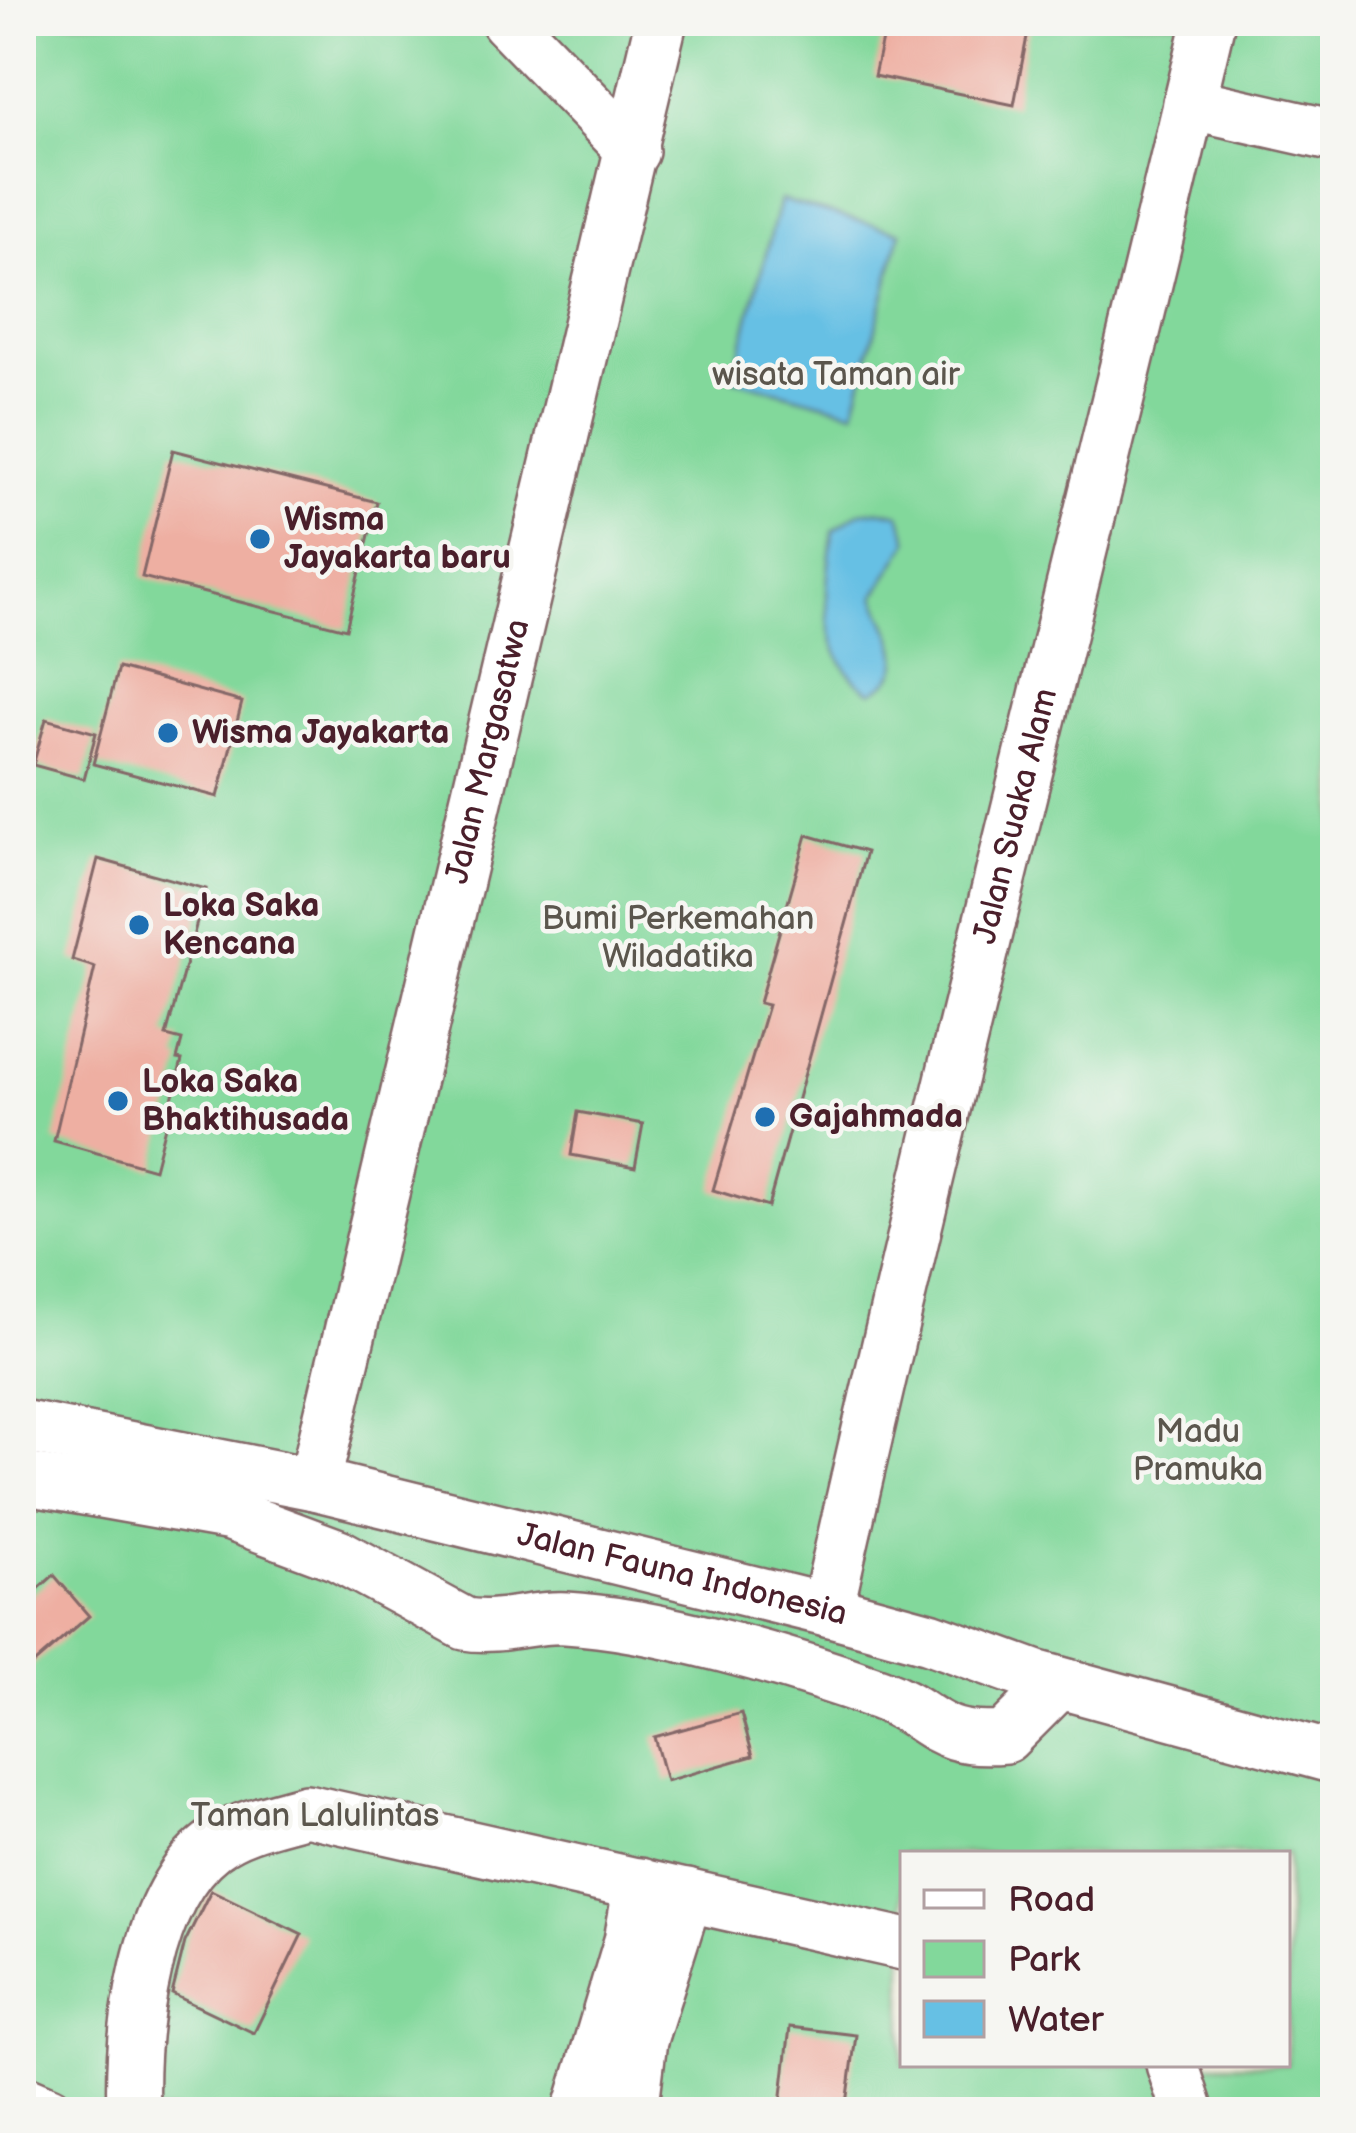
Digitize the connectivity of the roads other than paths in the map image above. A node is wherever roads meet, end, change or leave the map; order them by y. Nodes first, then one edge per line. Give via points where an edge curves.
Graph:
1 (507, 21) edge
2 (662, 21) edge
3 (1209, 21) edge
4 (1189, 103) junction
5 (1335, 136) edge
6 (633, 151) junction
7 (21, 1426) edge
8 (21, 1478) edge
9 (314, 1484) junction
10 (826, 1610) junction
11 (1059, 1683) junction
12 (1335, 1758) edge
13 (663, 1889) junction
14 (900, 1943) edge
15 (1173, 2067) edge
16 (21, 2100) edge
17 (49, 2112) edge
18 (133, 2112) edge
19 (579, 2112) edge
20 (632, 2112) edge
21 (1188, 2112) edge

1 - 6 street
2 - 6 street, Jalan Margasatwa
3 - 4 street, Jalan Suaka Alam
4 - 5 street
4 - 10 street, Jalan Suaka Alam via 1033,760 923,1180
6 - 9 street, Jalan Margasatwa
7 - 9 street, Jalan Fauna Indonesia
8 - 11 street via 231,1515 338,1555 465,1624 560,1617 612,1623 804,1670 905,1704 960,1739 1005,1737
9 - 10 street, Jalan Fauna Indonesia
10 - 11 street, Jalan Fauna Indonesia
11 - 12 street, Jalan Fauna Indonesia
13 - 14 street
13 - 18 street via 306,1810 257,1824 214,1844 186,1870 163,1912 130,2044
13 - 19 street via 630,1942
13 - 20 street
15 - 21 street
16 - 17 street

